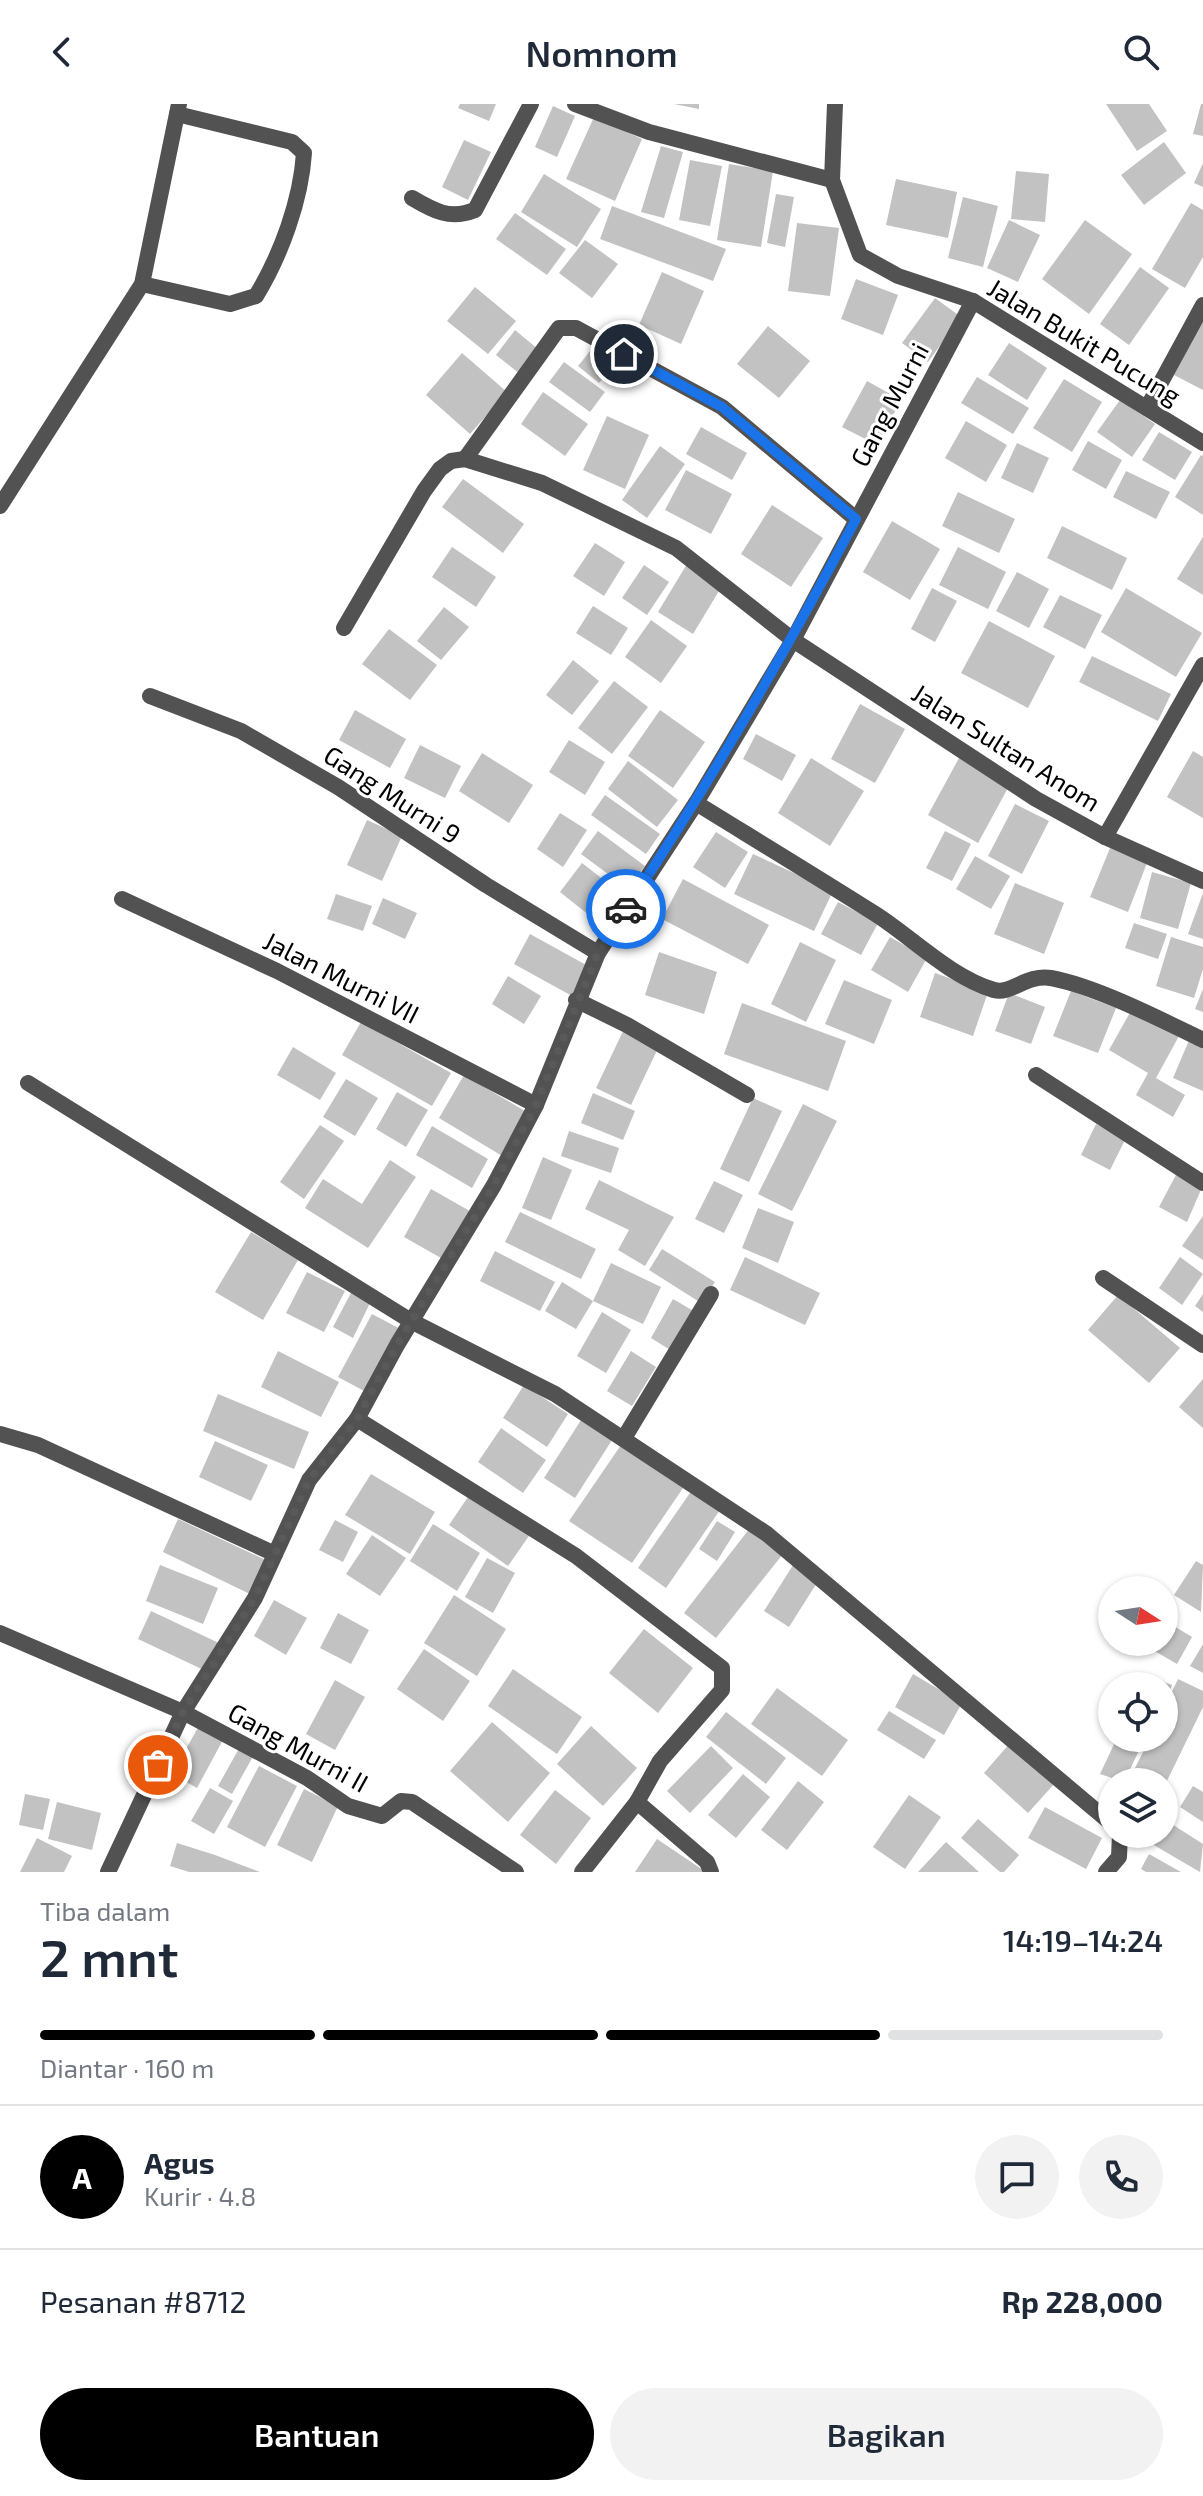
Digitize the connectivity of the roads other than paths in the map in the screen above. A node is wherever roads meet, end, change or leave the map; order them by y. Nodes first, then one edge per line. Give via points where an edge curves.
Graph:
1 (531, 104) edge
2 (575, 104) edge
3 (835, 104) edge
4 (178, 109) edge
5 (832, 180) junction
6 (412, 198) dead end
7 (142, 284) junction
8 (973, 301) junction
9 (1203, 305) edge
10 (1147, 408) junction
11 (1203, 443) edge
12 (465, 459) junction
13 (0, 506) edge
14 (856, 519) junction
15 (344, 628) dead end
16 (793, 640) junction
17 (1203, 665) edge
18 (150, 696) dead end
19 (696, 803) junction
20 (1105, 837) junction
21 (1203, 881) edge
22 (122, 899) dead end
23 (598, 953) junction
24 (576, 1000) junction
25 (1203, 1040) edge
26 (1036, 1075) dead end
27 (28, 1083) dead end
28 (747, 1095) dead end
29 (536, 1105) junction
30 (1203, 1183) edge
31 (1103, 1278) dead end
32 (711, 1294) dead end
33 (411, 1321) junction
34 (1203, 1345) edge
35 (357, 1419) junction
36 (0, 1434) edge
37 (624, 1438) junction
38 (275, 1554) junction
39 (0, 1633) edge
40 (183, 1712) junction
41 (637, 1802) junction
42 (1098, 1812) edge
43 (1119, 1848) edge
44 (108, 1872) edge
45 (516, 1872) edge
46 (582, 1872) edge
47 (711, 1872) edge
48 (1106, 1872) edge

1 - 6 street via 475,210 438,213
2 - 5 street via 649,132
3 - 5 street, Jalan Bukit Pucung
4 - 7 street
4 - 7 street via 292,142 304,153 303,167 284,237 256,296 230,304
5 - 8 street, Jalan Bukit Pucung via 860,255 898,276
7 - 13 street
8 - 10 street, Jalan Bukit Pucung
8 - 14 street, Gang Murni
9 - 10 street
10 - 11 street, Jalan Bukit Pucung
12 - 14 street via 559,328 576,328 722,407
12 - 15 street via 440,469 424,491
12 - 16 street, Jalan Sultan Anom via 542,483 676,548
14 - 16 street, Gang Murni
16 - 19 street, Gang Murni
16 - 20 street, Jalan Sultan Anom via 1036,799
17 - 20 street
18 - 23 street, Gang Murni 9 via 241,731
19 - 23 street, Gang Murni
19 - 25 street via 878,916 966,978 998,991 1024,979 1053,978
20 - 21 street, Jalan Sultan Anom
22 - 29 street, Jalan Murni VII via 277,971
23 - 24 street, Gang Murni
24 - 28 street
24 - 29 street, Gang Murni
26 - 30 street
27 - 33 street
29 - 33 street, Gang Murni
31 - 34 street
32 - 37 street
33 - 35 street, Gang Murni
33 - 37 street via 555,1394
35 - 38 street, Gang Murni via 309,1480
35 - 41 street via 576,1556 722,1668 722,1690 660,1761
36 - 38 street via 52,1451
37 - 42 street via 767,1534
38 - 40 street, Gang Murni via 255,1598
39 - 40 street, Gang Murni II
40 - 44 street, Gang Murni
40 - 45 street, Gang Murni II via 307,1778 348,1806 382,1816 401,1801 412,1802
41 - 46 street
41 - 47 street via 707,1862
43 - 48 street via 1119,1857

